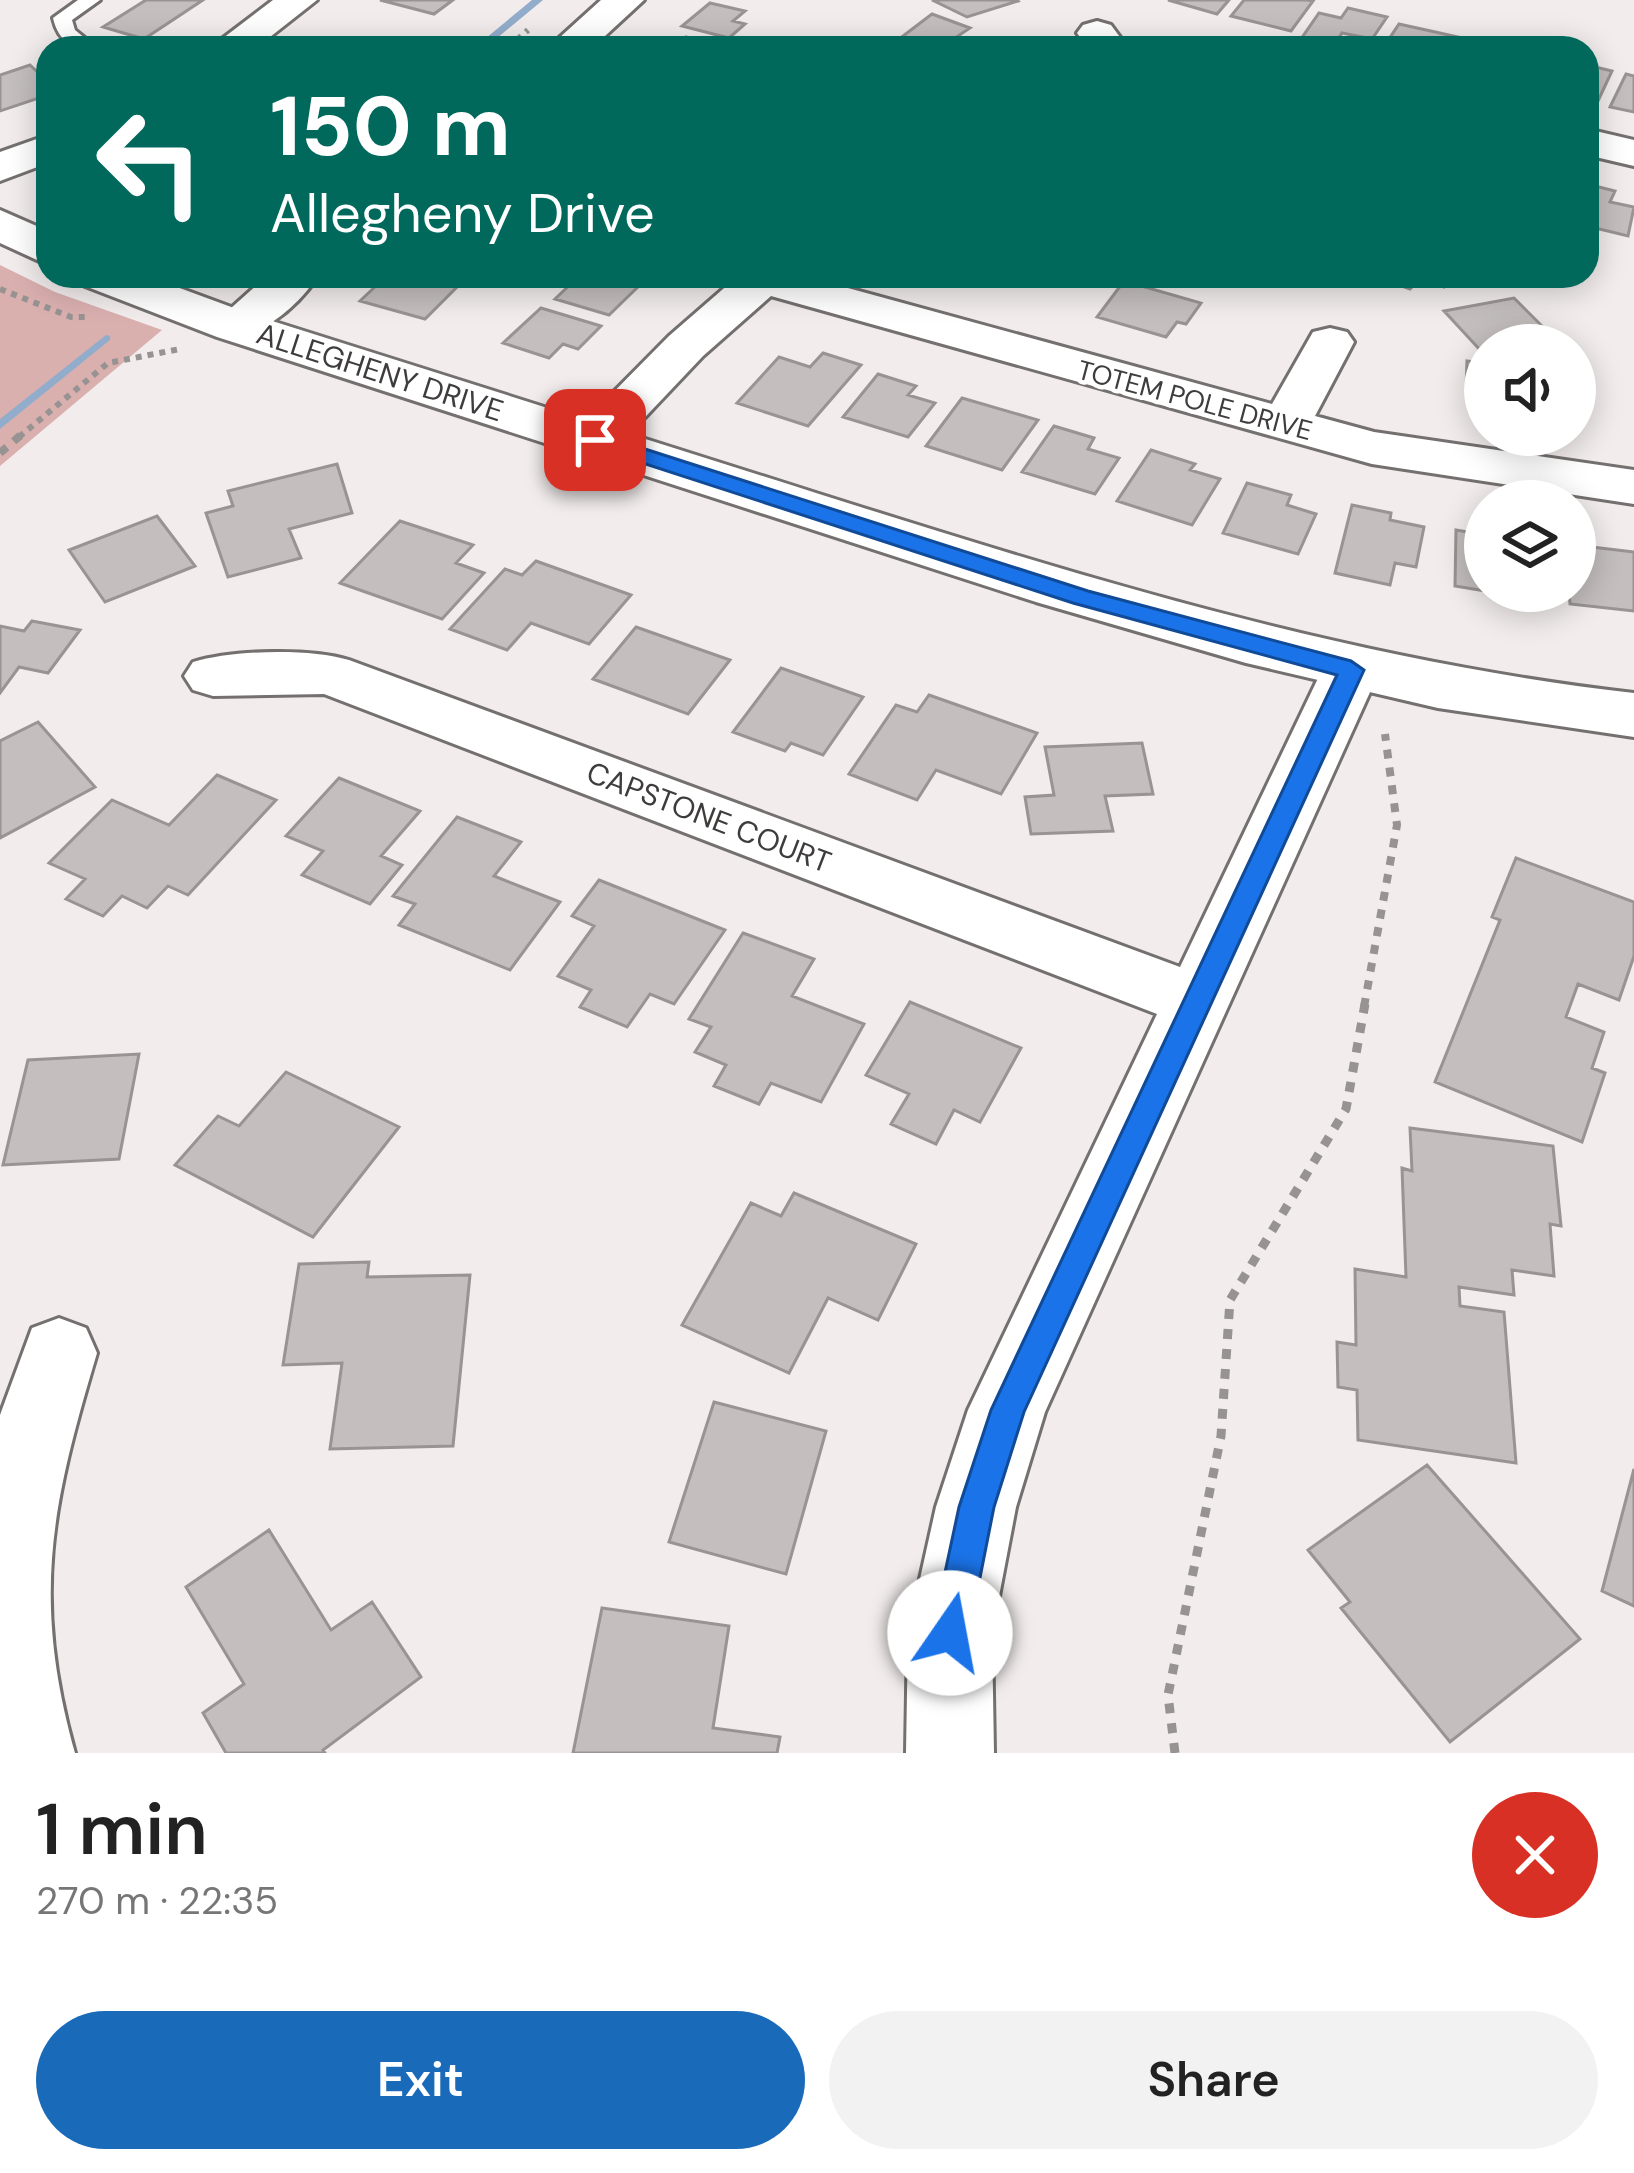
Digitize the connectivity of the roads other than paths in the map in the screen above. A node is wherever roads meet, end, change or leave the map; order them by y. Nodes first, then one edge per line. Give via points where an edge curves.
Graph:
1 (91, 0) edge
2 (298, 0) edge
3 (625, 0) edge
4 (70, 36) edge
5 (247, 36) edge
6 (582, 36) edge
7 (1599, 145) edge
8 (36, 153) edge
9 (1634, 153) edge
10 (0, 168) edge
11 (0, 224) edge
12 (36, 244) edge
13 (134, 288) edge
14 (281, 288) edge
15 (752, 288) edge
16 (802, 288) edge
17 (236, 326) junction
18 (1330, 342) dead end
19 (1285, 426) junction
20 (595, 440) junction
21 (1634, 487) edge
22 (1351, 670) junction
23 (213, 676) dead end
24 (1634, 715) edge
25 (1198, 1002) junction
26 (59, 1353) dead end
27 (31, 1753) edge
28 (950, 1753) edge

1 - 4 lane via 62,18
2 - 5 street
3 - 6 street
7 - 9 street
8 - 10 street
11 - 12 street
13 - 17 street, ALLEGHENY DRIVE
14 - 17 street
15 - 20 street
16 - 19 street, TOTEM POLE DRIVE
17 - 20 street, ALLEGHENY DRIVE
18 - 19 street
19 - 21 street, TOTEM POLE DRIVE via 1473,466
20 - 22 street, ALLEGHENY DRIVE via 1082,598
22 - 24 street, ALLEGHENY DRIVE
22 - 25 street
23 - 25 street, CAPSTONE COURT via 329,674
25 - 28 street via 1007,1410 976,1507 950,1633
26 - 27 street via 17,1496 8,1606

